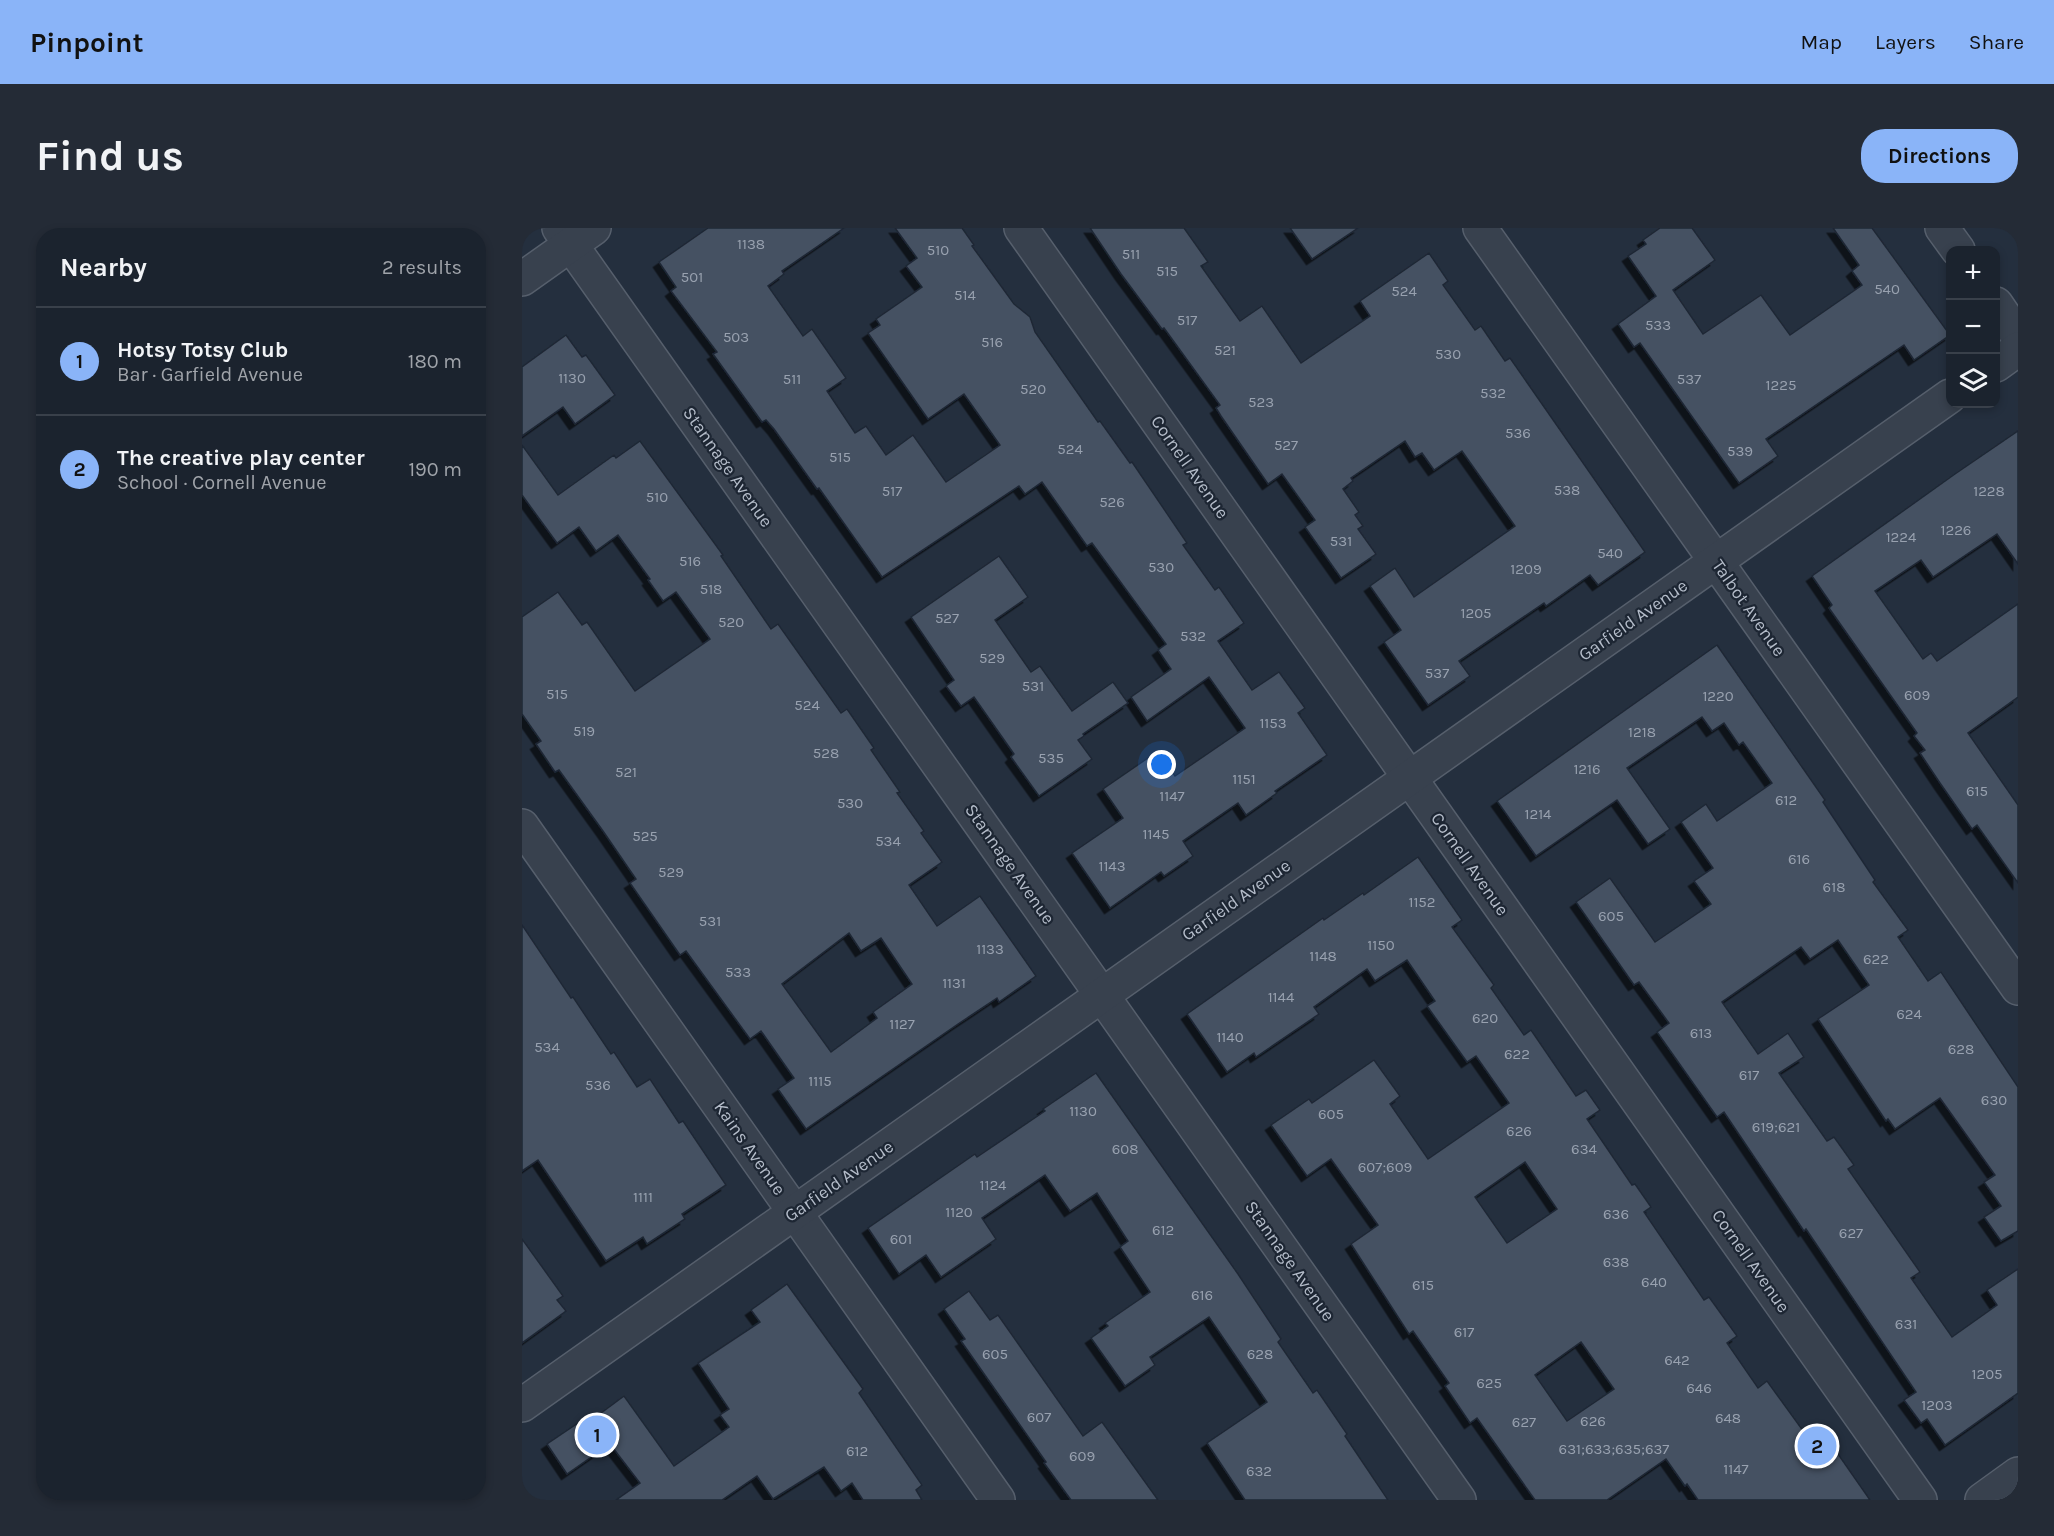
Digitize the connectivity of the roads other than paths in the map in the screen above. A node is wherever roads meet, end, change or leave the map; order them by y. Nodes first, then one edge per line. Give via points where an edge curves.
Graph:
1 (1021, 228) edge
2 (1480, 228) edge
3 (1942, 228) edge
4 (574, 233) edge
5 (1955, 246) edge
6 (522, 279) edge
7 (2000, 311) edge
8 (2018, 336) edge
9 (2018, 349) edge
10 (2000, 361) edge
11 (1946, 399) edge
12 (1716, 561) junction
13 (1409, 778) junction
14 (522, 826) edge
15 (2018, 988) edge
16 (1102, 994) junction
17 (796, 1212) junction
18 (522, 1405) edge
19 (2018, 1474) edge
20 (998, 1500) edge
21 (1459, 1500) edge
22 (1920, 1500) edge
23 (1982, 1500) edge

1 - 13 street, Cornell Avenue
2 - 12 street, Talbot Avenue
3 - 5 street
4 - 6 street
4 - 16 street, Stannage Avenue
7 - 8 street
9 - 10 street
11 - 12 street, Garfield Avenue
12 - 13 street, Garfield Avenue
12 - 15 street, Talbot Avenue
13 - 16 street, Garfield Avenue
13 - 22 street, Cornell Avenue
14 - 17 street, Kains Avenue
16 - 17 street, Garfield Avenue
16 - 21 street, Stannage Avenue
17 - 18 street, Garfield Avenue
17 - 20 street, Kains Avenue
19 - 23 street

